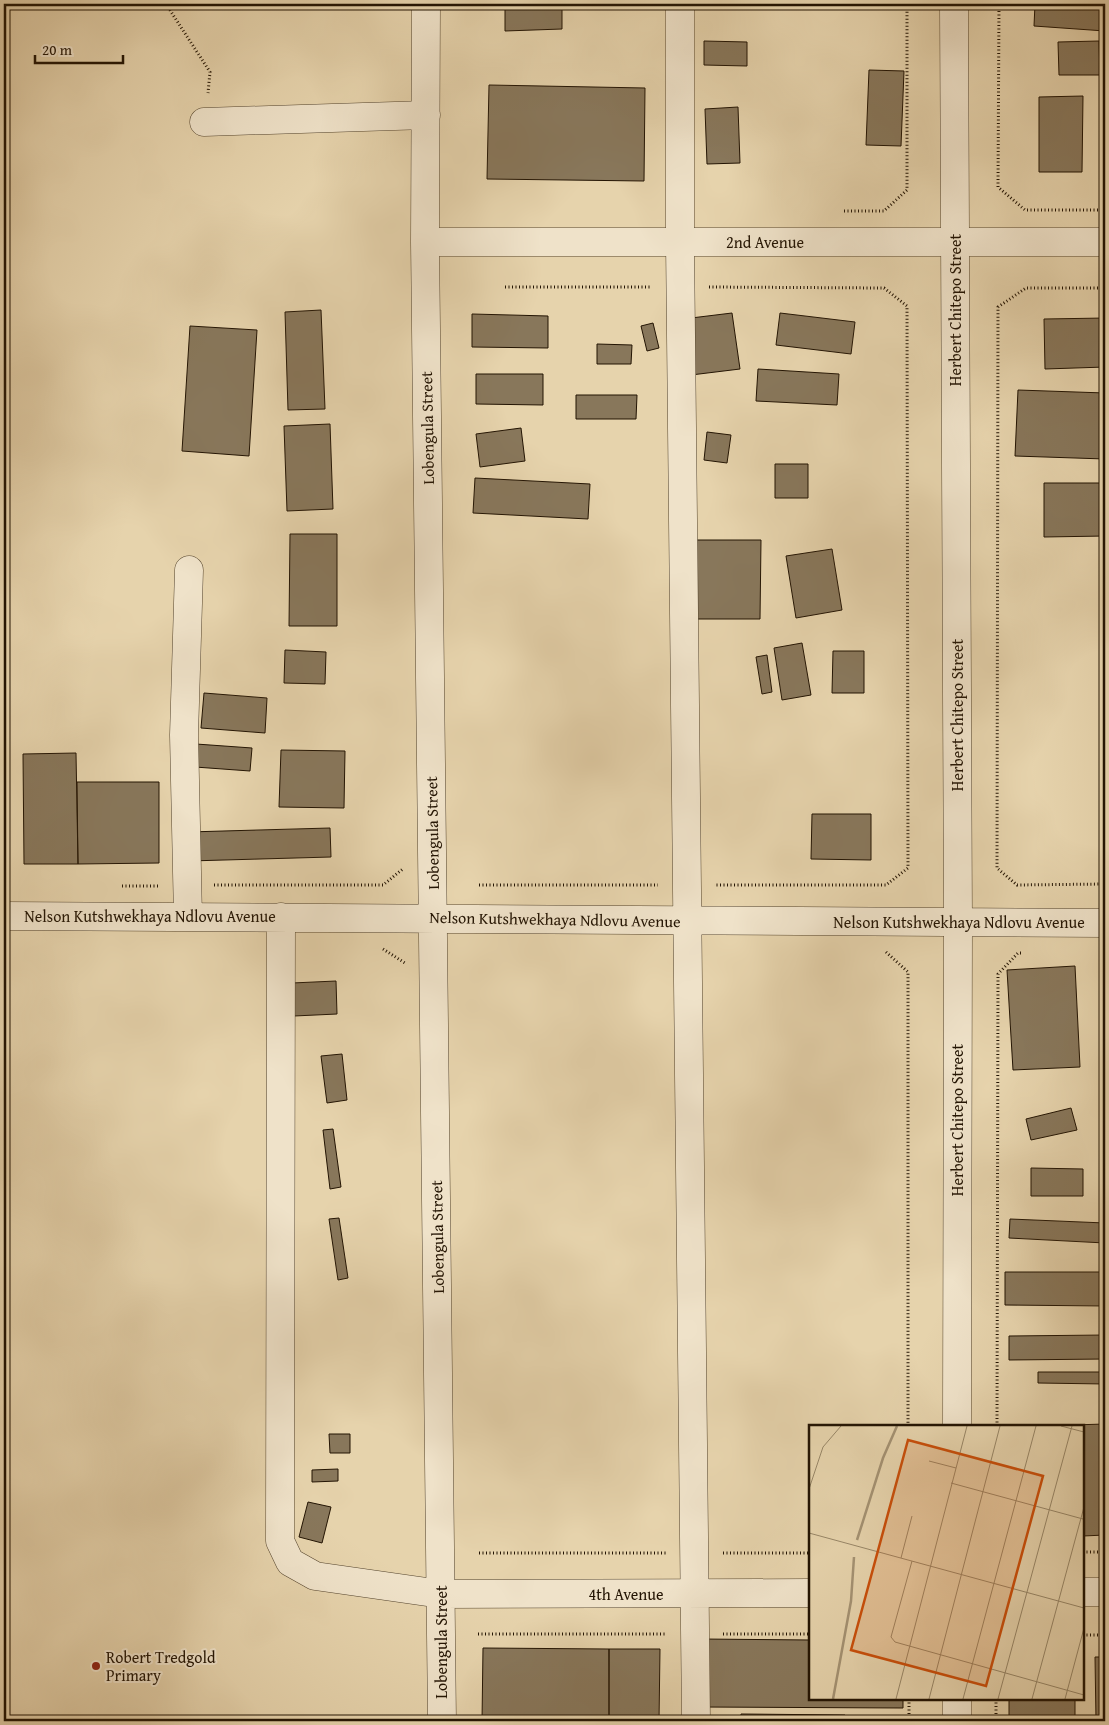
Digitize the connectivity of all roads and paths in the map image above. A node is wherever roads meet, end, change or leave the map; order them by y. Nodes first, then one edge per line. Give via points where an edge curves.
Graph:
1 (166, 4) edge
2 (426, 4) edge
3 (680, 4) edge
4 (907, 4) edge
5 (954, 4) edge
6 (999, 4) edge
7 (426, 115) junction
8 (204, 122) joint
9 (1105, 210) edge
10 (835, 211) dead end
11 (954, 241) junction
12 (425, 242) junction
13 (1105, 242) edge
14 (680, 243) junction
15 (884, 288) dead end
16 (1105, 288) edge
17 (190, 570) dead end
18 (411, 862) dead end
19 (1105, 884) edge
20 (886, 885) dead end
21 (114, 886) dead end
22 (189, 886) junction
23 (4, 916) edge
24 (188, 917) junction
25 (281, 917) junction
26 (433, 918) junction
27 (688, 920) junction
28 (958, 922) junction
29 (1105, 923) edge
30 (375, 949) dead end
31 (877, 952) dead end
32 (1028, 953) dead end
33 (412, 968) dead end
34 (908, 1425) edge
35 (957, 1425) edge
36 (997, 1425) edge
37 (1084, 1552) edge
38 (1105, 1552) edge
39 (479, 1553) dead end
40 (695, 1553) junction
41 (809, 1553) edge
42 (1084, 1592) edge
43 (1105, 1592) edge
44 (809, 1593) edge
45 (441, 1594) junction
46 (695, 1594) junction
47 (478, 1634) dead end
48 (696, 1634) junction
49 (809, 1634) edge
50 (1084, 1635) edge
51 (1105, 1635) edge
52 (909, 1700) edge
53 (957, 1700) edge
54 (996, 1700) edge
55 (442, 1721) edge
56 (696, 1721) edge
57 (909, 1721) edge
58 (957, 1721) edge
59 (996, 1721) edge

1 - 8 path via 210,72
2 - 7 street, Lobengula Street
3 - 14 street
4 - 10 path via 907,190 884,211
5 - 11 street, Herbert Chitepo Street
6 - 9 path via 998,188 1025,210
7 - 8 street
7 - 12 street, Lobengula Street
11 - 13 street, 2nd Avenue
11 - 14 street, 2nd Avenue
11 - 28 street, Herbert Chitepo Street
12 - 14 street, 2nd Avenue
12 - 26 street, Lobengula Street
14 - 27 street
15 - 20 path via 907,306 908,868
16 - 19 path via 1026,288 998,307 998,868 1017,885
17 - 22 street via 184,735
18 - 22 path via 384,885
21 - 22 path
22 - 24 street
23 - 24 street, Nelson Kutshwekhaya Ndlovu Avenue
24 - 25 street, Nelson Kutshwekhaya Ndlovu Avenue
25 - 26 street, Nelson Kutshwekhaya Ndlovu Avenue
25 - 45 street, 4th Avenue via 280,1541 290,1562 316,1576
26 - 27 street, Nelson Kutshwekhaya Ndlovu Avenue
26 - 45 street, Lobengula Street
27 - 28 street, Nelson Kutshwekhaya Ndlovu Avenue
27 - 40 street
28 - 29 street, Nelson Kutshwekhaya Ndlovu Avenue
28 - 35 street, Herbert Chitepo Street
30 - 33 path via 384,949
31 - 34 path via 887,952 908,972
32 - 36 path via 1018,953 998,974
37 - 38 path
39 - 40 path
40 - 41 path
40 - 46 street
42 - 43 street
44 - 46 street, 4th Avenue
45 - 46 street, 4th Avenue
45 - 55 street, Lobengula Street
46 - 48 street
47 - 48 path
48 - 49 path
48 - 56 street
50 - 51 path
52 - 57 path
53 - 58 street
54 - 59 path

